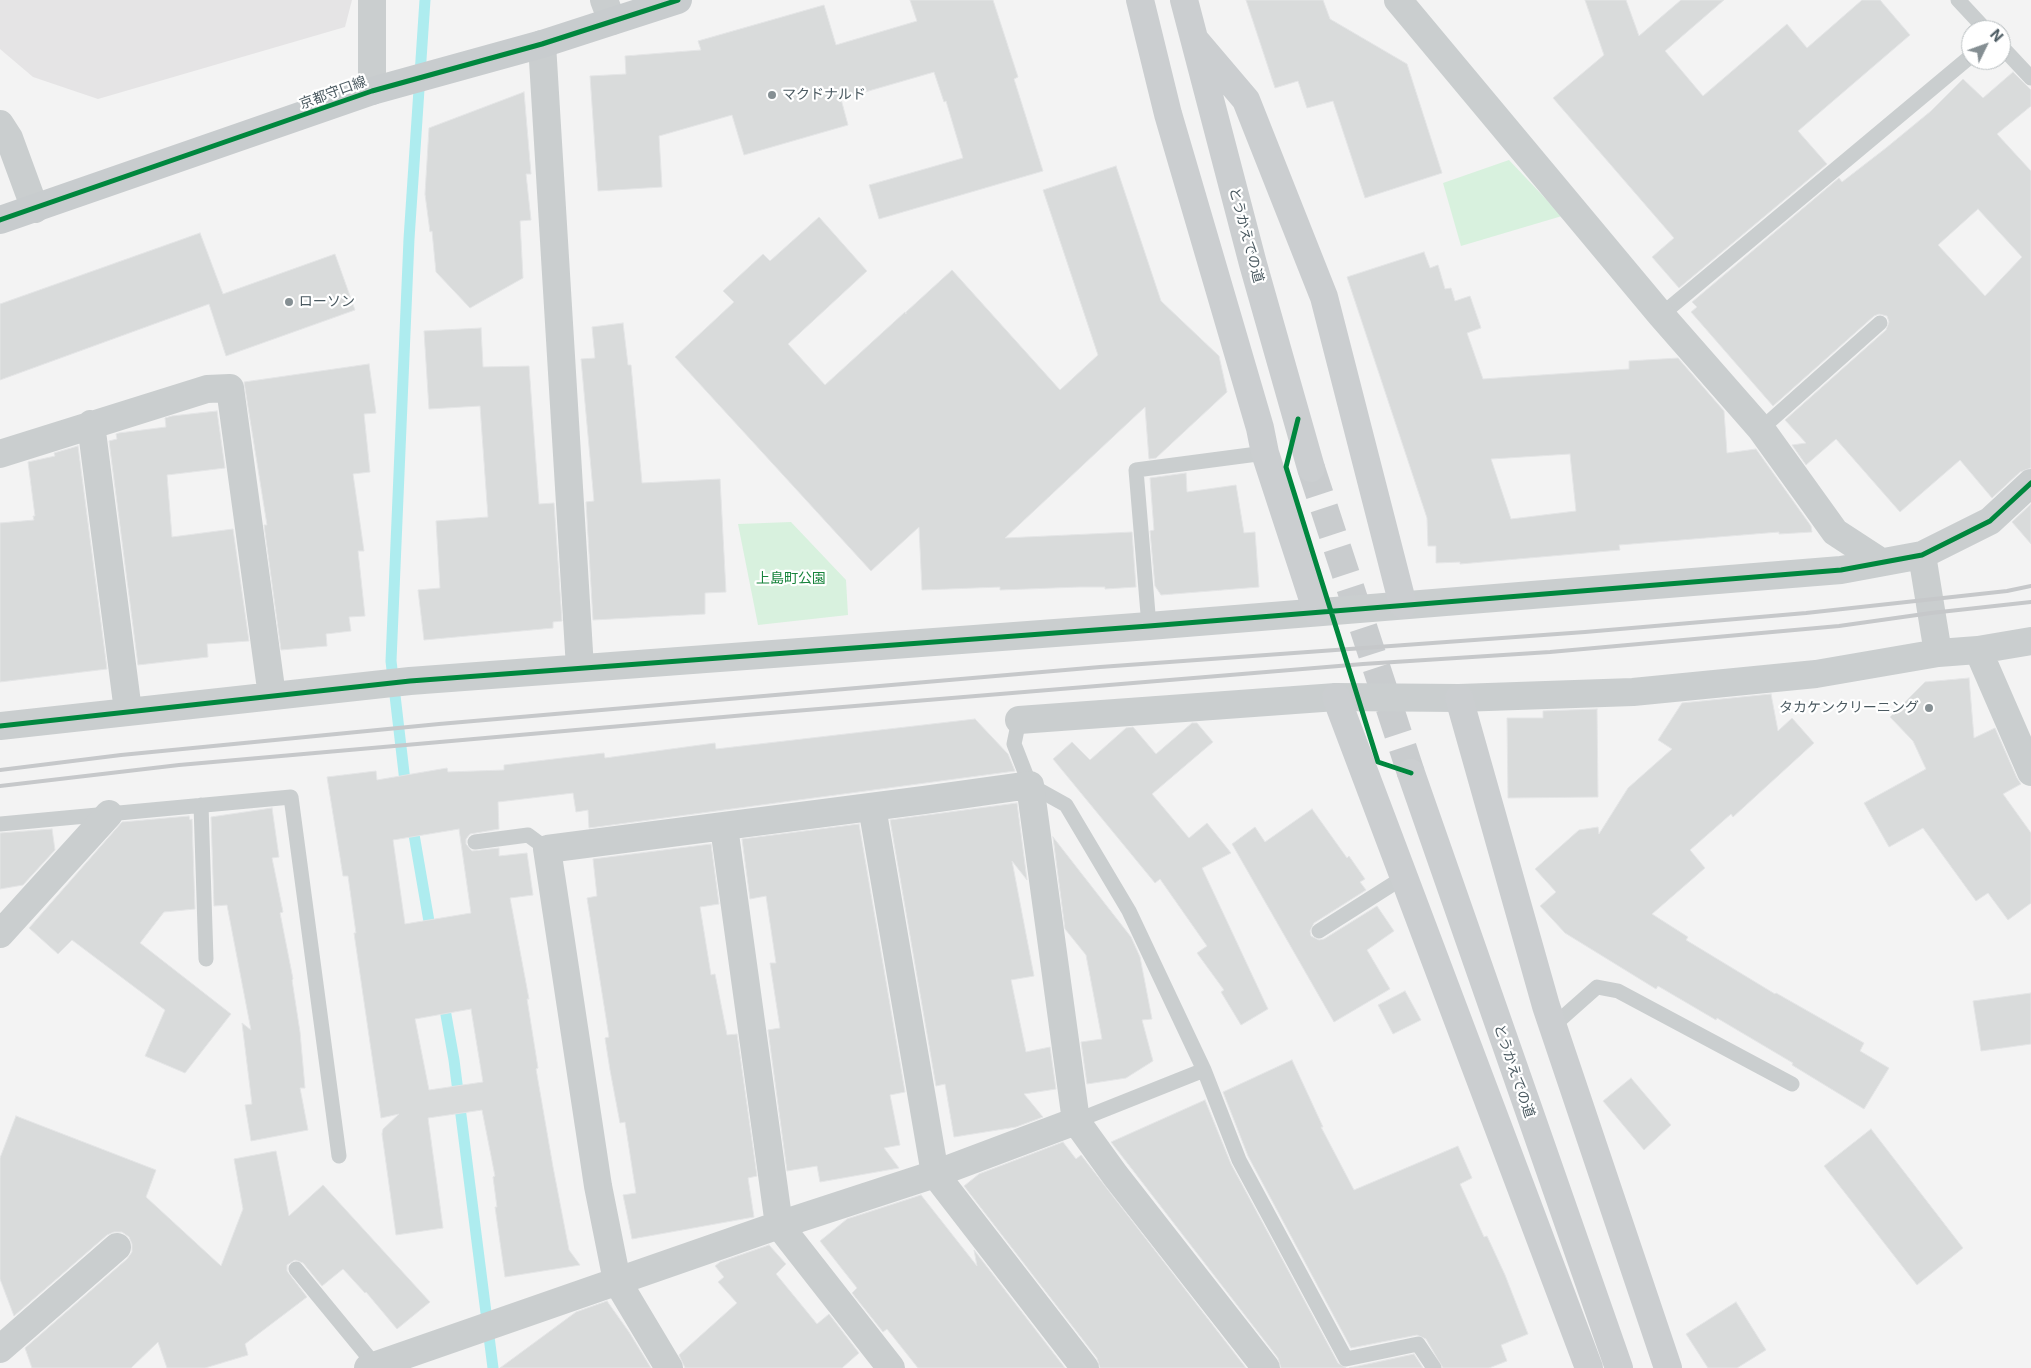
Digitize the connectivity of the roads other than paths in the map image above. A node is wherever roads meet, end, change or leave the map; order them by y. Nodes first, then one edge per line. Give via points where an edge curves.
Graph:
1 (372, 0) edge
2 (678, 0) edge
3 (1140, 0) edge
4 (1184, 0) edge
5 (1398, 0) edge
6 (1958, 0) edge
7 (608, 10) edge
8 (1977, 20) edge
9 (1195, 40) junction
10 (542, 44) junction
11 (2011, 57) edge
12 (1961, 64) edge
13 (2031, 78) edge
14 (372, 91) junction
15 (0, 124) edge
16 (36, 209) junction
17 (0, 220) edge
18 (1661, 315) junction
19 (1880, 323) dead end
20 (92, 424) junction
21 (1761, 429) junction
22 (1265, 453) junction
23 (0, 454) edge
24 (1311, 468) tunnel mouth
25 (2031, 483) edge
26 (1922, 555) junction
27 (1880, 562) junction
28 (1403, 605) junction
29 (1317, 612) junction
30 (1149, 626) junction
31 (2031, 640) edge
32 (1978, 650) junction
33 (1938, 653) junction
34 (580, 668) junction
35 (272, 696) junction
36 (1336, 697) junction
37 (1459, 698) junction
38 (128, 711) junction
39 (1019, 720) joint
40 (0, 726) edge
41 (2031, 772) edge
42 (1410, 773) tunnel mouth
43 (1030, 784) junction
44 (201, 805) junction
45 (872, 807) junction
46 (109, 814) junction
47 (0, 824) edge
48 (724, 827) junction
49 (475, 842) dead end
50 (547, 849) junction
51 (1404, 877) junction
52 (1319, 931) dead end
53 (0, 934) edge
54 (206, 959) dead end
55 (1553, 1026) junction
56 (1204, 1070) junction
57 (1792, 1084) dead end
58 (1076, 1121) junction
59 (339, 1156) dead end
60 (935, 1174) junction
61 (779, 1226) junction
62 (117, 1247) dead end
63 (296, 1269) dead end
64 (617, 1281) junction
65 (0, 1349) edge
66 (372, 1367) edge
67 (668, 1368) edge
68 (891, 1368) edge
69 (1085, 1368) edge
70 (1266, 1368) edge
71 (1434, 1368) edge
72 (1588, 1368) edge
73 (1619, 1368) edge
74 (1668, 1368) edge

1 - 14 street
2 - 7 main road, 京都守口線
3 - 22 street via 1168,114
4 - 9 street, とうかえでの道
5 - 18 street
6 - 8 lane
7 - 10 main road, 京都守口線
9 - 24 street, とうかえでの道 via 1253,264
9 - 28 street via 1246,100 1324,297
10 - 14 main road, 京都守口線
10 - 34 street
11 - 13 lane
12 - 18 lane
14 - 16 main road, 京都守口線
15 - 16 street via 9,138
16 - 17 main road, 京都守口線
18 - 21 street
19 - 21 lane
20 - 23 street
20 - 35 street via 207,389 230,388
20 - 38 street
21 - 27 street via 1835,532
22 - 29 street
22 - 30 lane via 1136,470
25 - 26 street via 1990,521
26 - 27 street
26 - 33 street
27 - 28 street via 1841,570
28 - 29 street
29 - 30 street
30 - 34 street
31 - 32 street
32 - 33 street
32 - 41 street
33 - 37 street via 1816,674 1643,691
34 - 35 street
35 - 38 street
36 - 37 street
36 - 39 street
36 - 51 street
37 - 55 street
38 - 40 street
39 - 43 lane via 1014,744
42 - 73 street, とうかえでの道
43 - 45 street
43 - 56 lane via 1066,805 1129,911
43 - 58 street
44 - 46 lane
44 - 54 lane
44 - 59 lane via 291,797
45 - 48 street
45 - 60 street
46 - 47 lane
46 - 53 street
48 - 50 street
48 - 61 street
49 - 50 lane via 528,835
50 - 64 street via 598,1186
51 - 52 lane
51 - 72 street
55 - 57 lane via 1597,987 1618,991
55 - 74 street
56 - 58 lane
56 - 71 lane via 1239,1160 1346,1358 1418,1344
58 - 60 street
58 - 70 street
60 - 61 street
60 - 69 street
61 - 64 street
61 - 68 street
62 - 65 street
63 - 66 lane
64 - 66 street
64 - 67 street

